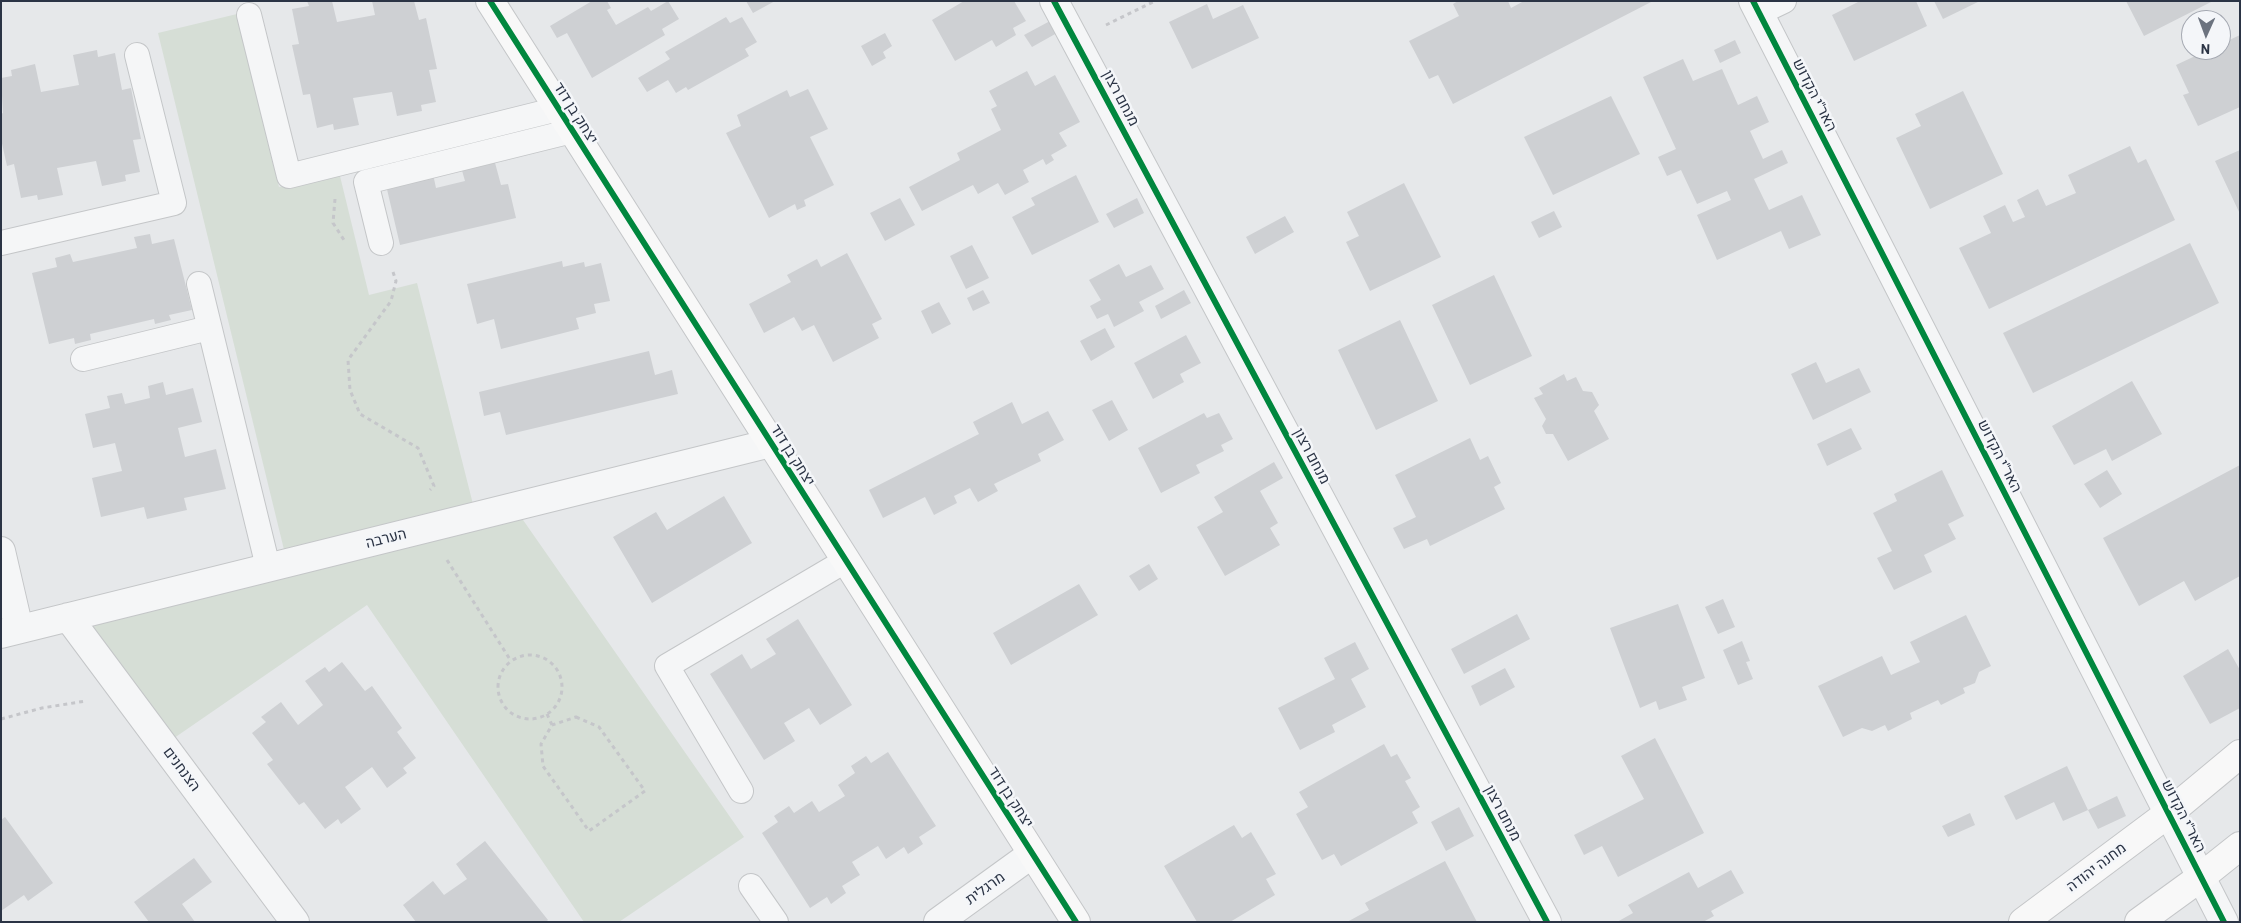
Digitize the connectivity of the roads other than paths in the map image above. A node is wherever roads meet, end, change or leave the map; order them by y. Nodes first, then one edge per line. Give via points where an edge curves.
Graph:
1 (490, 1) edge
2 (1054, 1) edge
3 (1784, 1) edge
4 (1756, 7) edge
5 (249, 15) dead end
6 (138, 55) dead end
7 (565, 120) junction
8 (1, 243) edge
9 (385, 253) road end
10 (199, 284) dead end
11 (209, 328) junction
12 (84, 359) dead end
13 (771, 443) junction
14 (1, 551) edge
15 (845, 561) junction
16 (268, 567) junction
17 (68, 617) junction
18 (10, 632) edge
19 (2240, 754) edge
20 (741, 791) dead end
21 (2169, 813) junction
22 (2240, 846) edge
23 (1032, 854) junction
24 (2201, 877) junction
25 (751, 886) dead end
26 (295, 922) edge
27 (776, 922) edge
28 (938, 922) edge
29 (1076, 922) edge
30 (1547, 922) edge
31 (2023, 922) edge
32 (2139, 922) edge
33 (2224, 922) edge

1 - 7 street, יצחק בן דוד
2 - 30 street, מנחם רצון
3 - 4 lane
4 - 21 street, האר"י הקדוש
5 - 7 lane via 289,176 351,160
6 - 8 lane via 174,203
7 - 9 lane via 366,182
7 - 13 street, יצחק בן דוד
10 - 11 lane
11 - 12 lane
11 - 16 lane
13 - 15 street, יצחק בן דוד
13 - 16 street, הערבה
14 - 18 street
15 - 20 lane via 667,666
15 - 23 street, יצחק בן דוד
16 - 17 street, הערבה
17 - 18 street, הערבה
17 - 26 street, הצנחנים
19 - 21 street, מחנה יהודה
21 - 24 street, האר"י הקדוש
21 - 31 street, מחנה יהודה
22 - 24 street
23 - 28 street, מרגלית
23 - 29 street, יצחק בן דוד
24 - 32 street
24 - 33 street, האר"י הקדוש
25 - 27 lane

